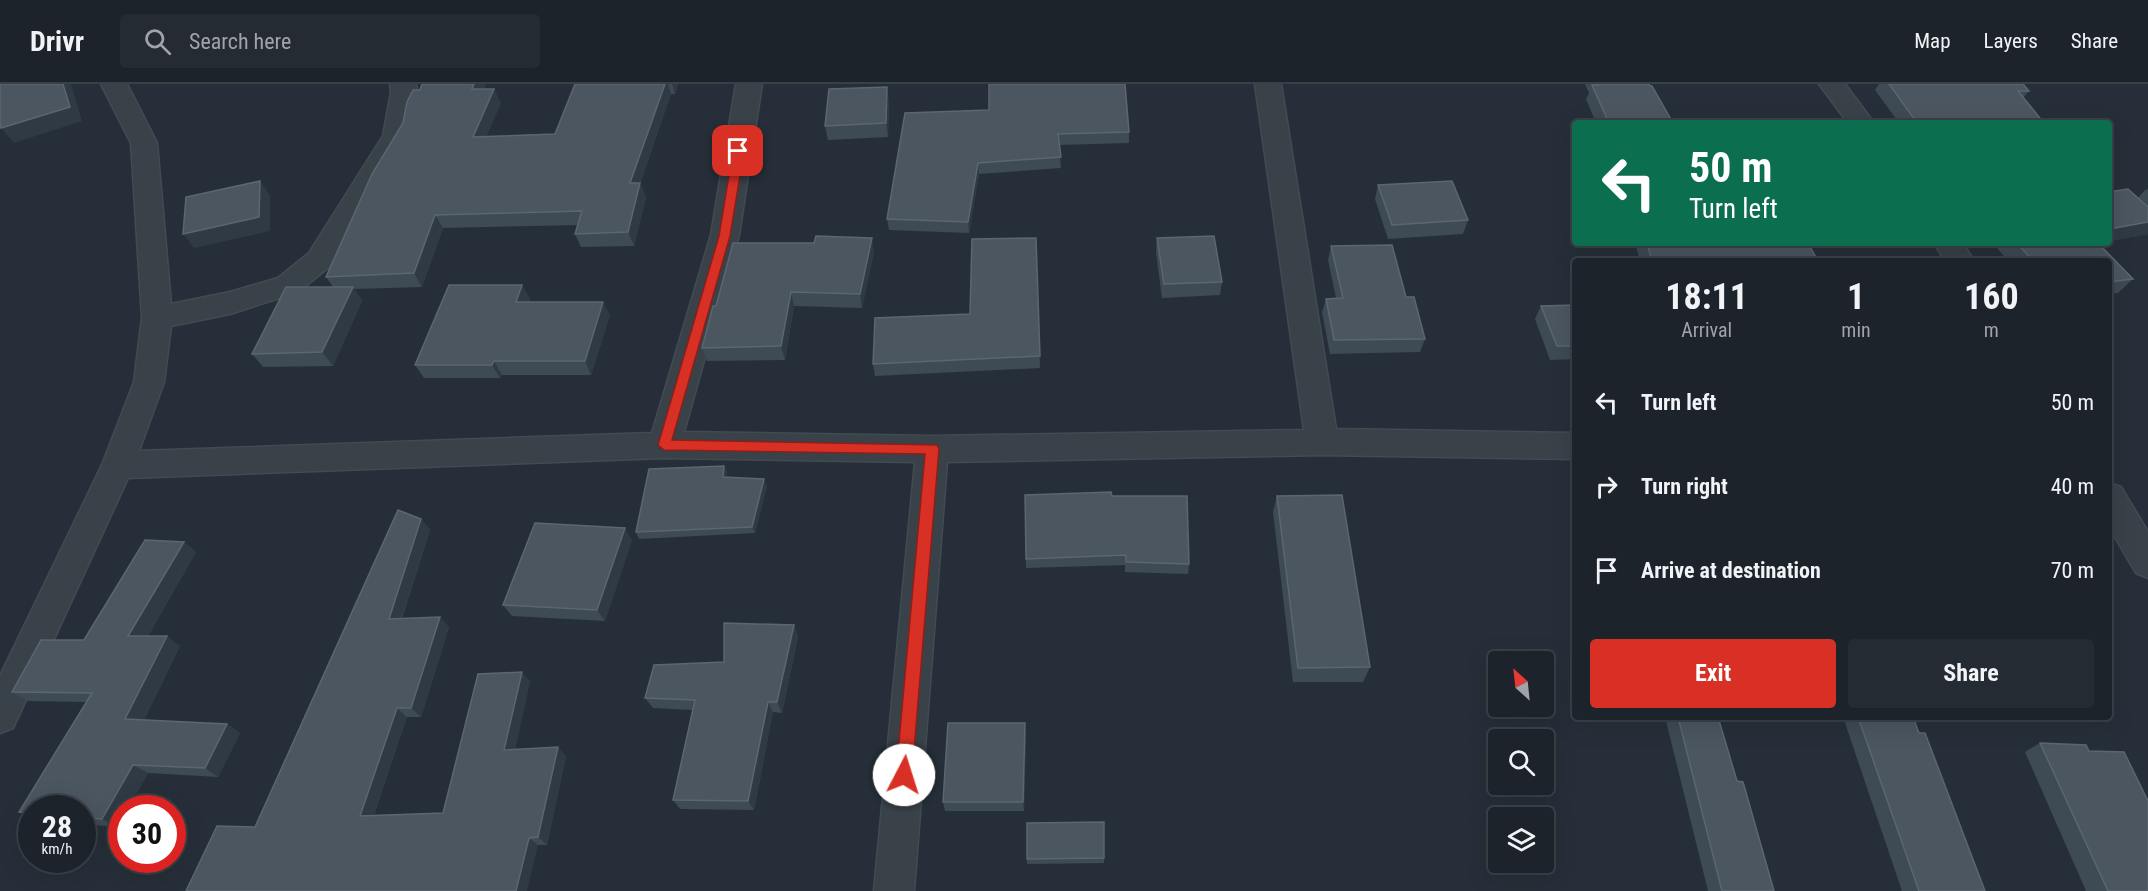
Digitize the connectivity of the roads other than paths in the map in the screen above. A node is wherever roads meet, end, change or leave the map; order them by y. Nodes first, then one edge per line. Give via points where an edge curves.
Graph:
1 (114, 84) edge
2 (403, 84) edge
3 (749, 84) edge
4 (1268, 84) edge
5 (1832, 84) edge
6 (1859, 120) edge
7 (157, 318) junction
8 (1323, 442) junction
9 (664, 445) junction
10 (1572, 446) edge
11 (932, 449) junction
12 (118, 465) junction
13 (2112, 502) edge
14 (2148, 563) edge
15 (0, 716) edge
16 (894, 891) edge

1 - 7 street via 144,143
2 - 7 street via 396,136 319,260 288,285 230,303
3 - 9 street via 725,236
4 - 8 street
5 - 6 street
7 - 12 street via 149,382
8 - 10 street
8 - 11 street
9 - 11 street
9 - 12 street
11 - 16 street
12 - 15 street
13 - 14 street

